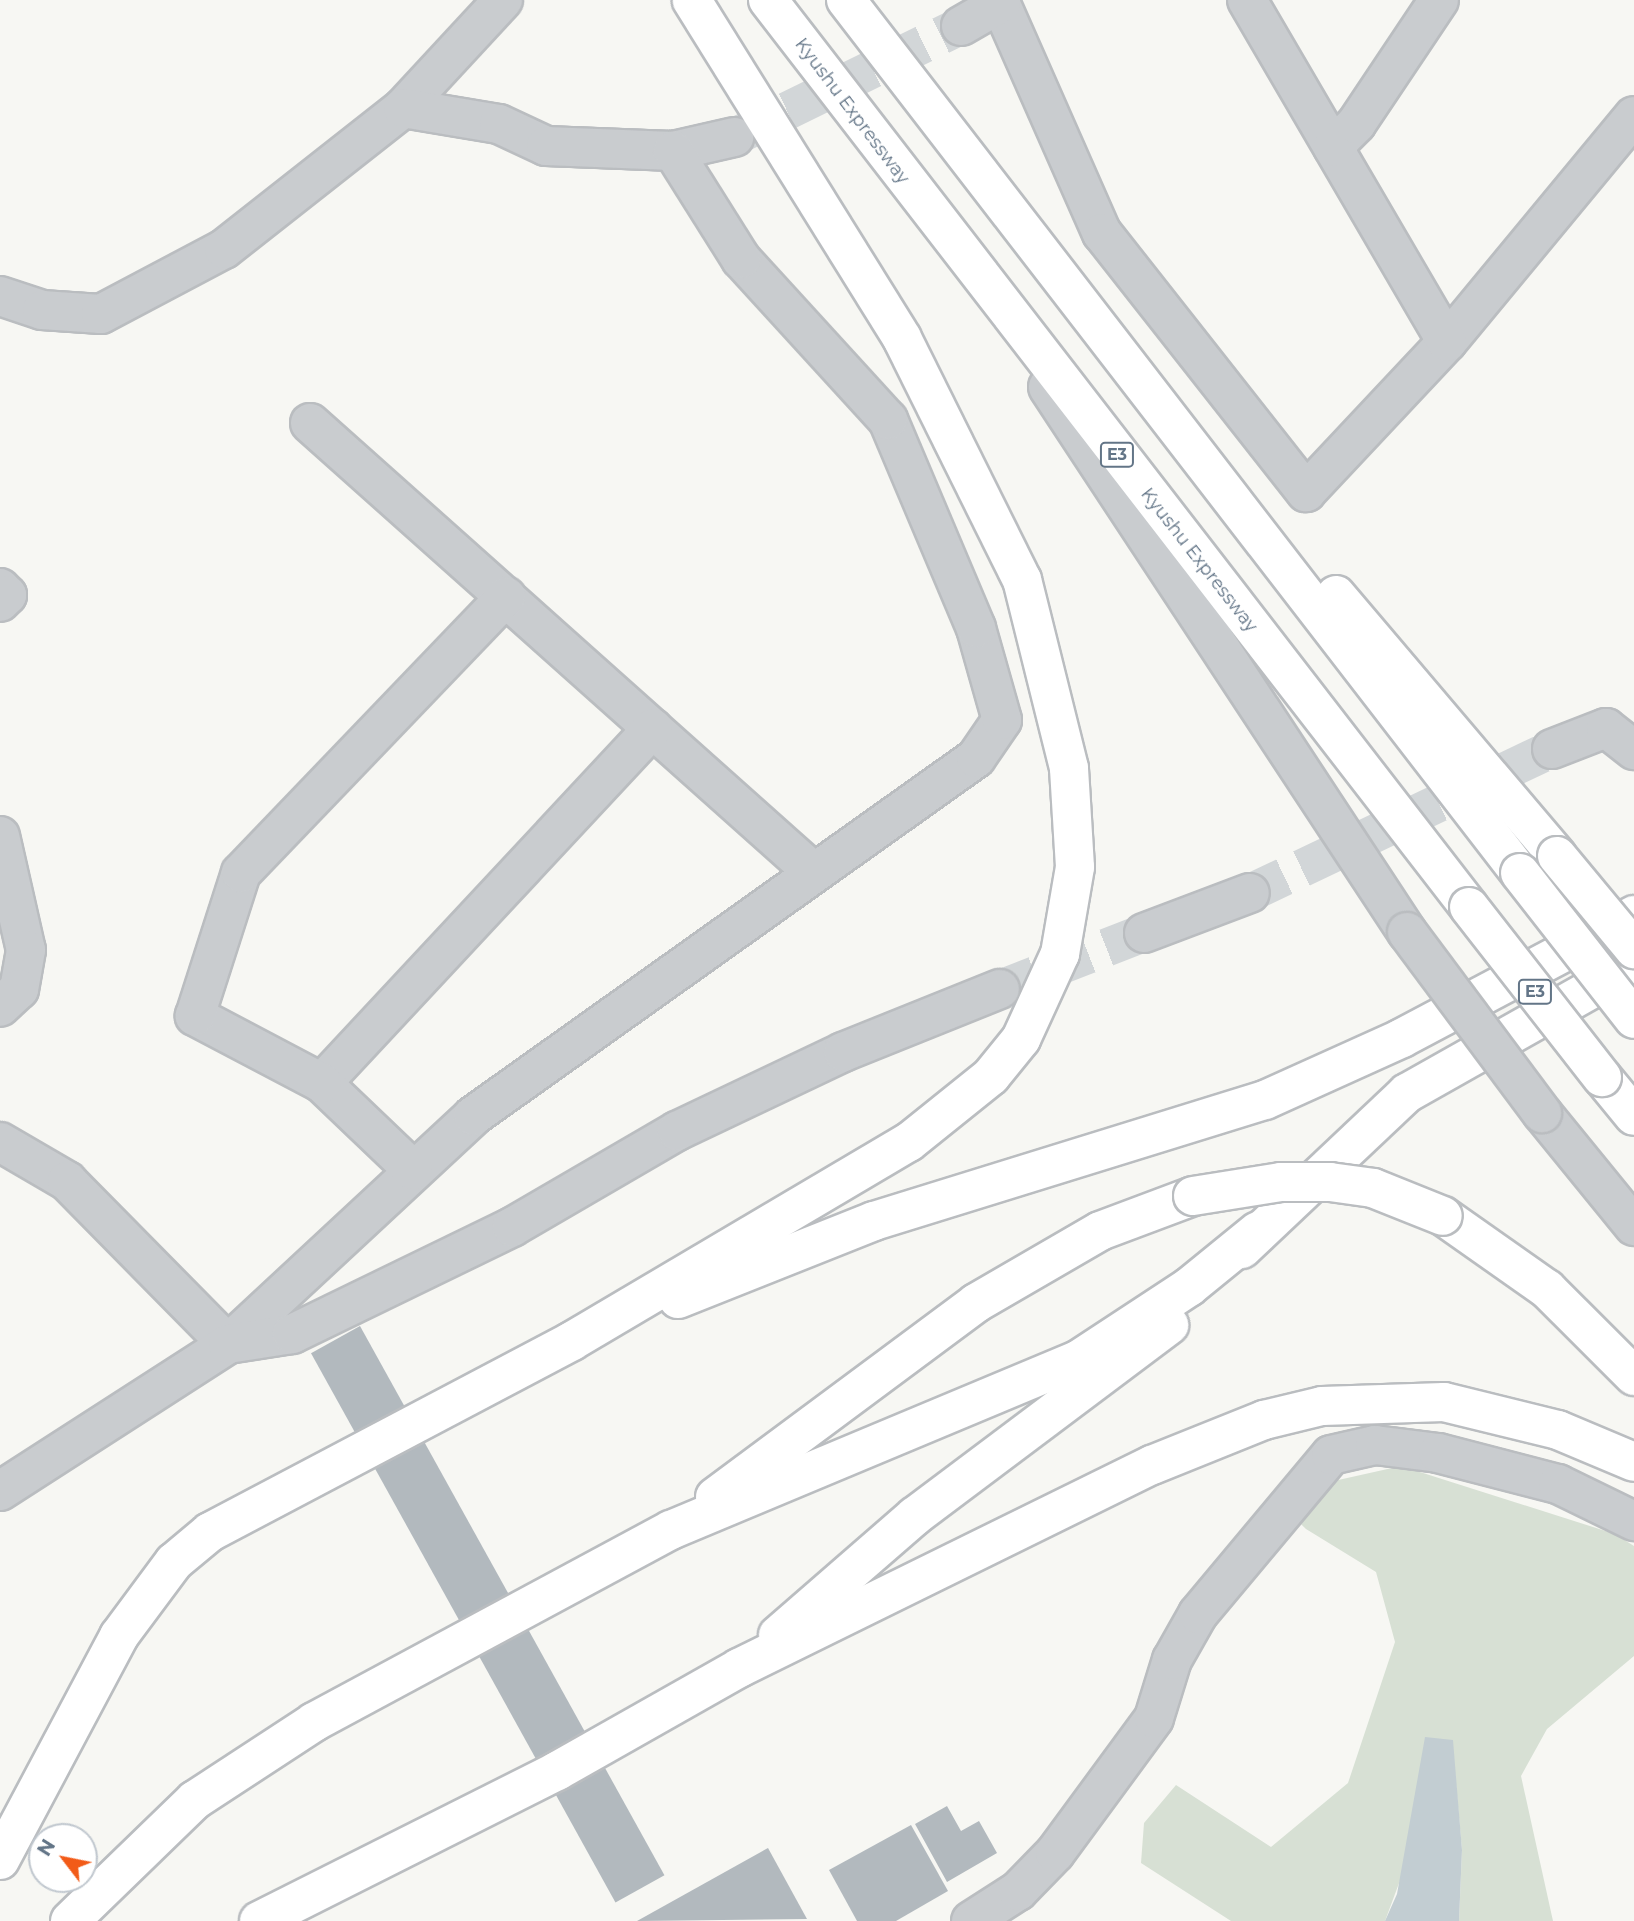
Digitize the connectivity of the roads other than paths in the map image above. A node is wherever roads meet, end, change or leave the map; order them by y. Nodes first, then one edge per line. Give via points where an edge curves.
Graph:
1 (503, 0) edge
2 (692, 0) edge
3 (768, 0) edge
4 (846, 0) edge
5 (1247, 0) edge
6 (1439, 0) edge
7 (1000, 1) edge
8 (961, 26) tunnel mouth
9 (403, 108) junction
10 (1634, 116) edge
11 (734, 137) tunnel mouth
12 (1333, 147) junction
13 (673, 151) junction
14 (954, 244) junction
15 (1066, 284) junction
16 (0, 296) edge
17 (1447, 342) junction
18 (310, 423) dead end
19 (0, 588) edge
20 (506, 597) junction
21 (0, 603) edge
22 (653, 728) junction
23 (1552, 749) tunnel mouth
24 (1634, 750) edge
25 (0, 836) edge
26 (811, 870) junction
27 (1250, 893) tunnel mouth
28 (1634, 915) edge
29 (1144, 933) tunnel mouth
30 (1634, 949) edge
31 (1634, 965) edge
32 (1000, 989) tunnel mouth
33 (0, 1007) edge
34 (1634, 1019) edge
35 (322, 1083) junction
36 (1634, 1116) edge
37 (0, 1142) edge
38 (414, 1170) junction
39 (1634, 1226) edge
40 (1258, 1231) junction
41 (572, 1341) junction
42 (228, 1344) junction
43 (1634, 1376) edge
44 (1634, 1462) edge
45 (5, 1477) edge
46 (1634, 1521) edge
47 (671, 1530) junction
48 (739, 1668) junction
49 (0, 1860) edge
50 (70, 1921) edge
51 (259, 1921) edge
52 (971, 1921) edge

1 - 9 street
2 - 41 highway via 902,338 1022,580 1069,768 1072,901 1060,954 1021,1039 954,1110
3 - 14 highway, Kyushu Expressway / E3
4 - 15 highway
5 - 12 street
6 - 12 street via 1356,124
7 - 8 street
7 - 17 street via 1101,233 1306,492
9 - 13 street via 499,124 546,146
9 - 16 street via 224,249 101,314 42,310
10 - 17 street
11 - 13 street
12 - 17 street
13 - 26 street via 741,259 888,420 976,628 1002,720 976,758
14 - 36 highway, Kyushu Expressway / E3, bridge
14 - 39 street, bridge via 1407,932 1542,1113
15 - 30 highway, bridge
15 - 34 highway, bridge
18 - 20 street
19 - 21 street via 7,595
20 - 22 street
20 - 35 street via 241,873 195,1016
22 - 26 street
22 - 35 street
23 - 24 street via 1606,728
25 - 33 street via 26,950 19,989
26 - 38 street via 473,1116
27 - 29 street
28 - 41 highway via 1402,1038 1265,1100 874,1221
31 - 40 highway via 1408,1093
32 - 42 street via 843,1052 677,1131 513,1227 292,1334
35 - 38 street
37 - 42 street via 67,1181
38 - 42 street
40 - 47 highway via 1189,1287 1078,1360
40 - 48 highway via 1148,1345 926,1508
41 - 49 highway via 210,1532 174,1562 119,1636
42 - 45 street
43 - 47 highway, bridge via 1547,1289 1443,1216 1385,1192 1330,1182 1270,1183 1193,1196 1100,1231 976,1303
44 - 48 highway via 1558,1430 1444,1402 1322,1406 1238,1429 1152,1465
46 - 52 street via 1559,1484 1438,1453 1375,1445 1331,1455 1198,1614 1172,1661 1154,1718 1055,1853 1018,1891
47 - 50 highway via 255,1757 176,1816
48 - 51 highway via 557,1771

